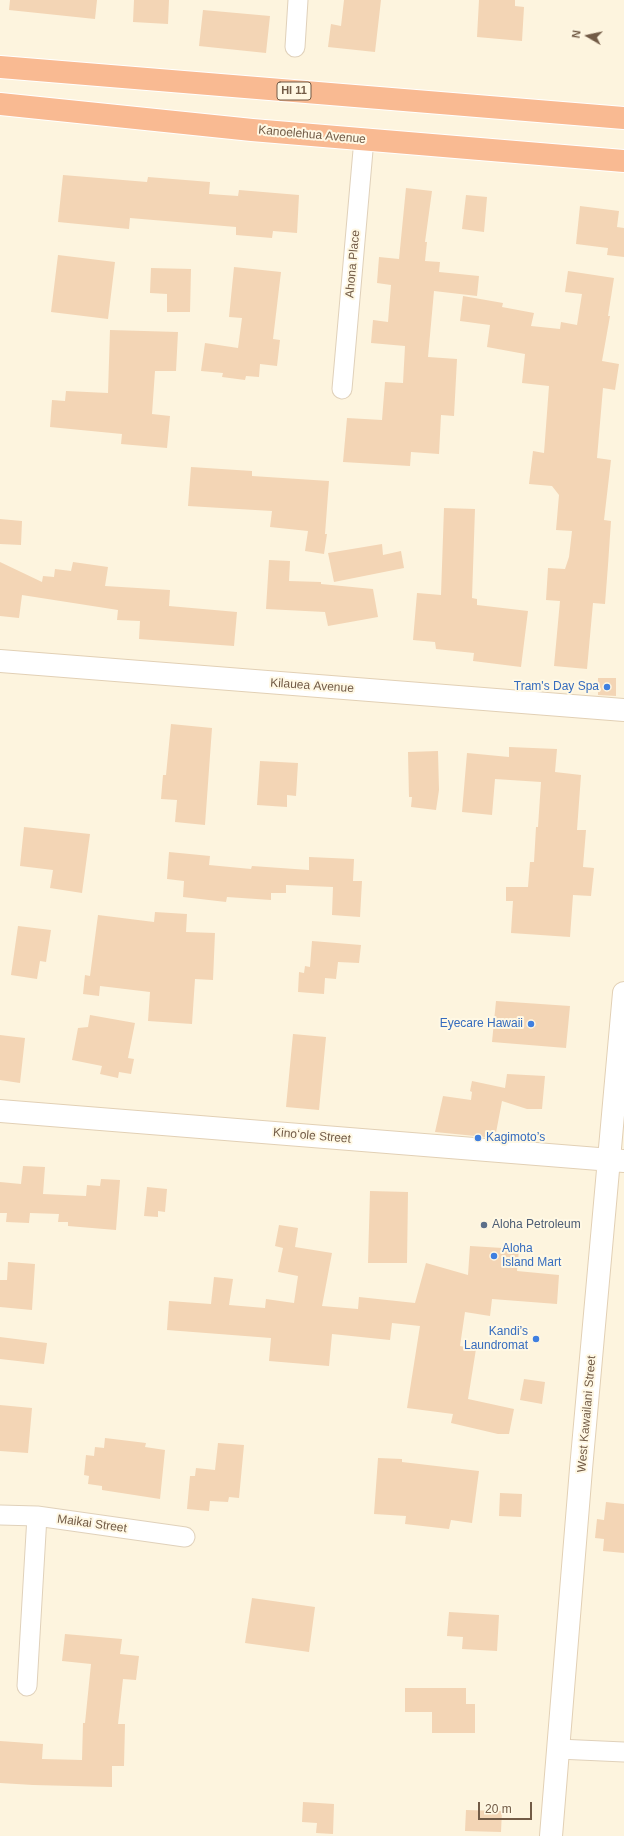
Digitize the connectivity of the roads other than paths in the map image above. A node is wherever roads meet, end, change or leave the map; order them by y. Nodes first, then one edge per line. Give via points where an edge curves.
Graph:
1 (298, 0) edge
2 (295, 47) dead end
3 (0, 67) edge
4 (0, 104) edge
5 (624, 118) edge
6 (364, 139) junction
7 (624, 160) edge
8 (342, 389) dead end
9 (0, 661) edge
10 (624, 710) edge
11 (624, 993) edge
12 (0, 1111) edge
13 (617, 1160) edge
14 (0, 1515) edge
15 (37, 1516) junction
16 (185, 1537) dead end
17 (26, 1686) dead end
18 (558, 1749) junction
19 (624, 1752) edge
20 (551, 1836) edge

1 - 2 street
3 - 5 highway, HI 11
4 - 6 highway, Kanoelehua Avenue
6 - 7 highway, Kanoelehua Avenue
6 - 8 street, Ahona Place
9 - 10 street, Kilauea Avenue
11 - 13 street, West Kawailani Street
12 - 13 street, Kinoʻole Street
13 - 18 street, West Kawailani Street via 581,1476
14 - 15 street, Maikai Street
15 - 16 street, Maikai Street
15 - 17 street
18 - 19 street
18 - 20 street, West Kawailani Street

